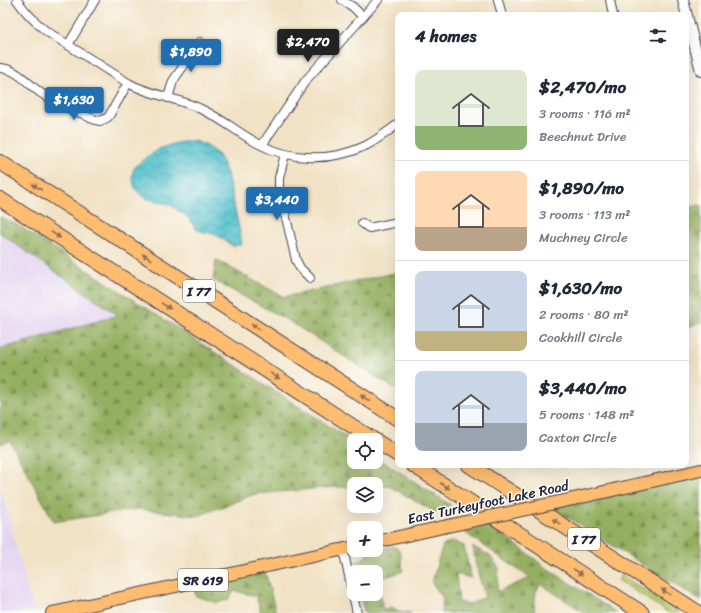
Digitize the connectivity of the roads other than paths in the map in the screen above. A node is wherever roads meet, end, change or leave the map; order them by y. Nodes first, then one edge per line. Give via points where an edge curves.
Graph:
1 (17, 0) edge
2 (95, 0) edge
3 (342, 0) edge
4 (378, 0) edge
5 (498, 0) edge
6 (610, 0) edge
7 (683, 0) edge
8 (501, 12) edge
9 (612, 12) edge
10 (685, 12) edge
11 (363, 17) junction
12 (689, 30) edge
13 (200, 42) dead end
14 (68, 45) junction
15 (0, 68) edge
16 (701, 72) edge
17 (128, 83) junction
18 (168, 98) junction
19 (395, 126) edge
20 (262, 145) junction
21 (285, 154) junction
22 (0, 162) edge
23 (0, 199) edge
24 (362, 223) dead end
25 (395, 223) edge
26 (310, 278) dead end
27 (395, 417) edge
28 (363, 433) edge
29 (383, 446) edge
30 (395, 454) edge
31 (418, 468) edge
32 (474, 468) edge
33 (701, 470) edge
34 (383, 540) edge
35 (347, 548) edge
36 (350, 557) edge
37 (52, 613) edge
38 (357, 613) edge
39 (642, 613) edge
40 (699, 613) edge

1 - 14 street via 40,27
2 - 14 street
3 - 11 street
4 - 11 street
5 - 8 street
6 - 9 street
7 - 10 street
11 - 20 street via 306,80
12 - 16 street
13 - 18 street via 173,81
14 - 17 street
15 - 17 street via 16,72 49,99 100,121 109,116
17 - 18 street
18 - 20 street via 204,110
19 - 21 street via 372,142 348,153 309,158
20 - 21 street
21 - 26 street via 279,178 281,194 296,260
27 -> 22 highway, I 77
23 -> 28 highway, I 77
24 - 25 street via 369,228
29 - 30 highway, I 77
31 -> 39 highway, I 77
40 -> 32 highway, I 77
33 - 34 main road, East Turkeyfoot Lake Road, bridge
35 - 37 main road, SR 619
36 - 38 street

